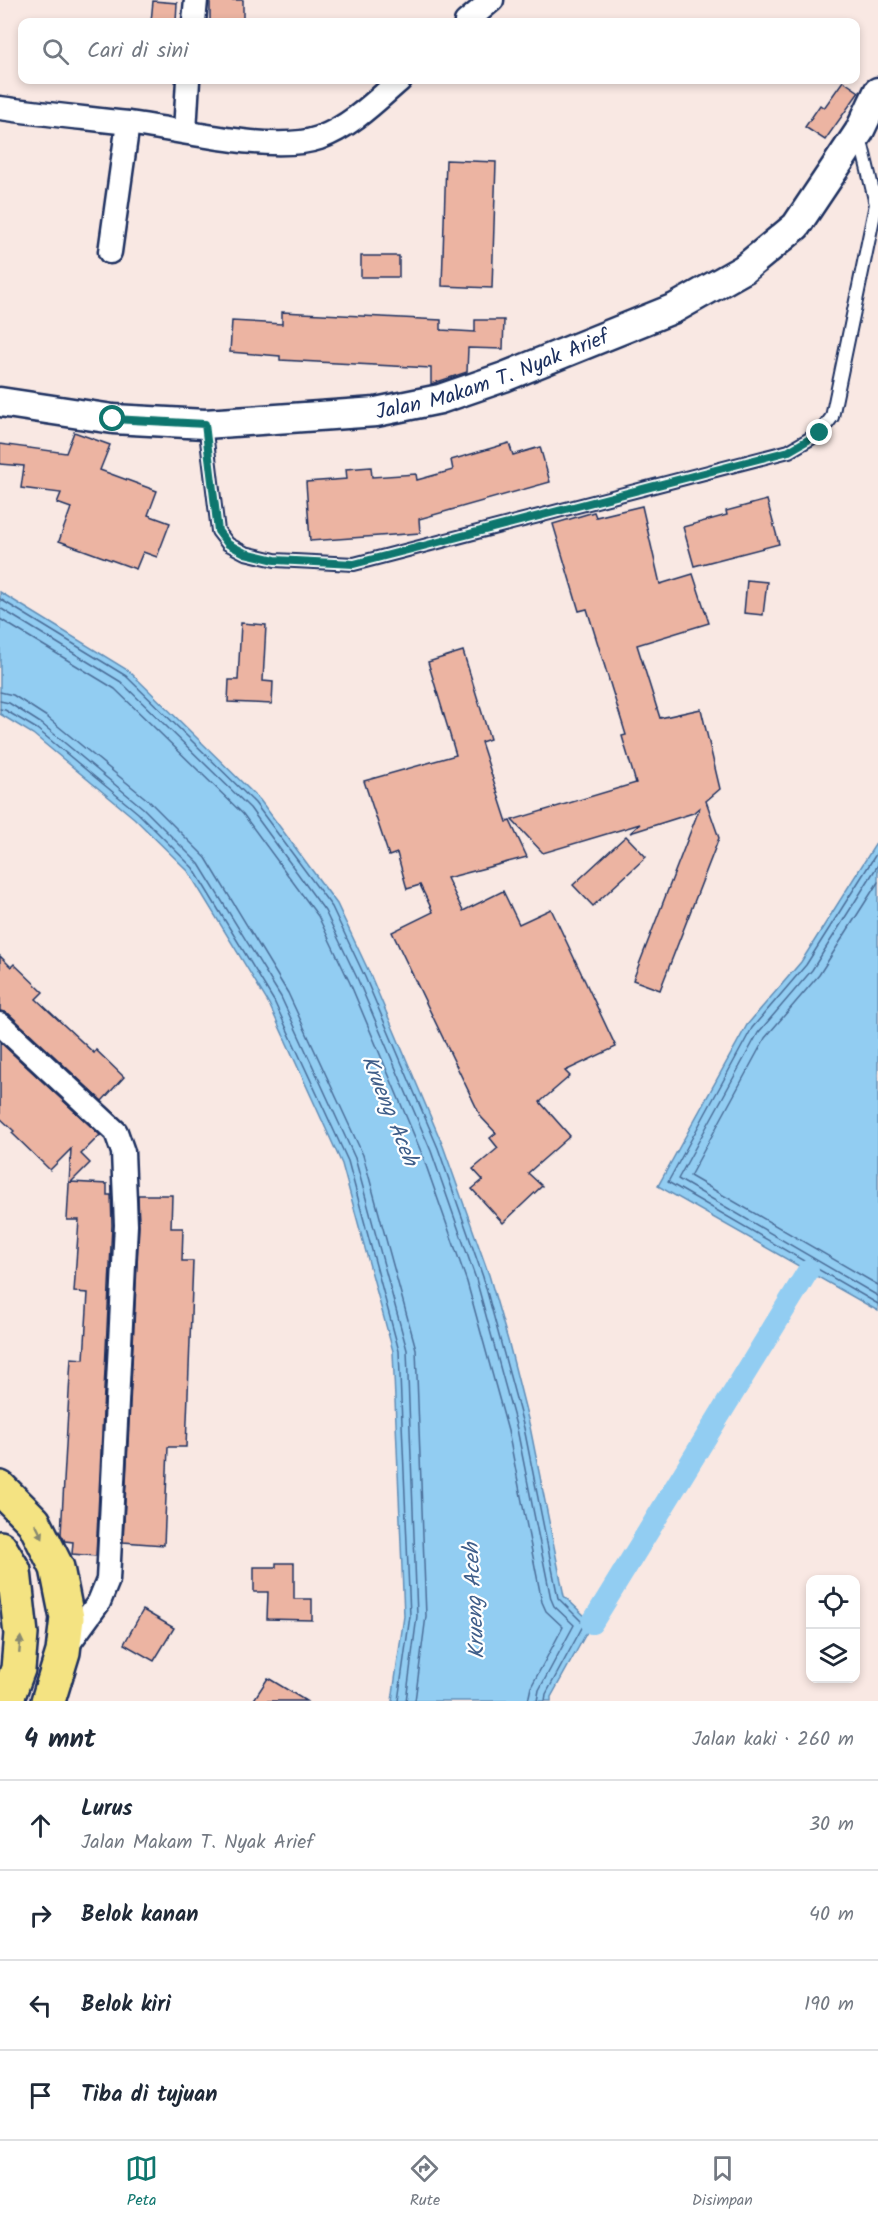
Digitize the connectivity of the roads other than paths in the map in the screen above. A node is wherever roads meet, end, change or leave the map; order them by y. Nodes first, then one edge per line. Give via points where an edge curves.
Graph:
1 (196, 0) edge
2 (492, 0) edge
3 (194, 18) edge
4 (471, 18) edge
5 (188, 84) edge
6 (395, 84) edge
7 (878, 92) edge
8 (0, 108) edge
9 (128, 123) junction
10 (185, 132) junction
11 (859, 132) junction
12 (110, 252) dead end
13 (0, 402) edge
14 (205, 424) junction
15 (0, 1024) edge
16 (0, 1488) edge
17 (0, 1548) edge
18 (63, 1652) junction
19 (6, 1701) edge
20 (48, 1701) edge

1 - 3 street
2 - 4 street
5 - 10 street
6 - 10 street via 340,129 317,139 260,142
7 - 11 street, Jalan Makam T. Nyak Arief
8 - 9 street
9 - 10 street
9 - 12 street
11 - 14 street, Jalan Makam T. Nyak Arief via 796,226 744,269 675,308 440,399 376,412
11 - 14 lane via 876,204 832,417 820,433 789,451 354,564 275,560 245,553 228,544 218,531
13 - 14 street, Jalan Makam T. Nyak Arief via 113,419
15 - 18 street via 116,1132 123,1152 126,1225 108,1580 99,1602
16 -> 18 highway via 34,1522 57,1568 66,1618
19 -> 17 highway via 18,1669 21,1634 14,1571
18 - 20 highway

